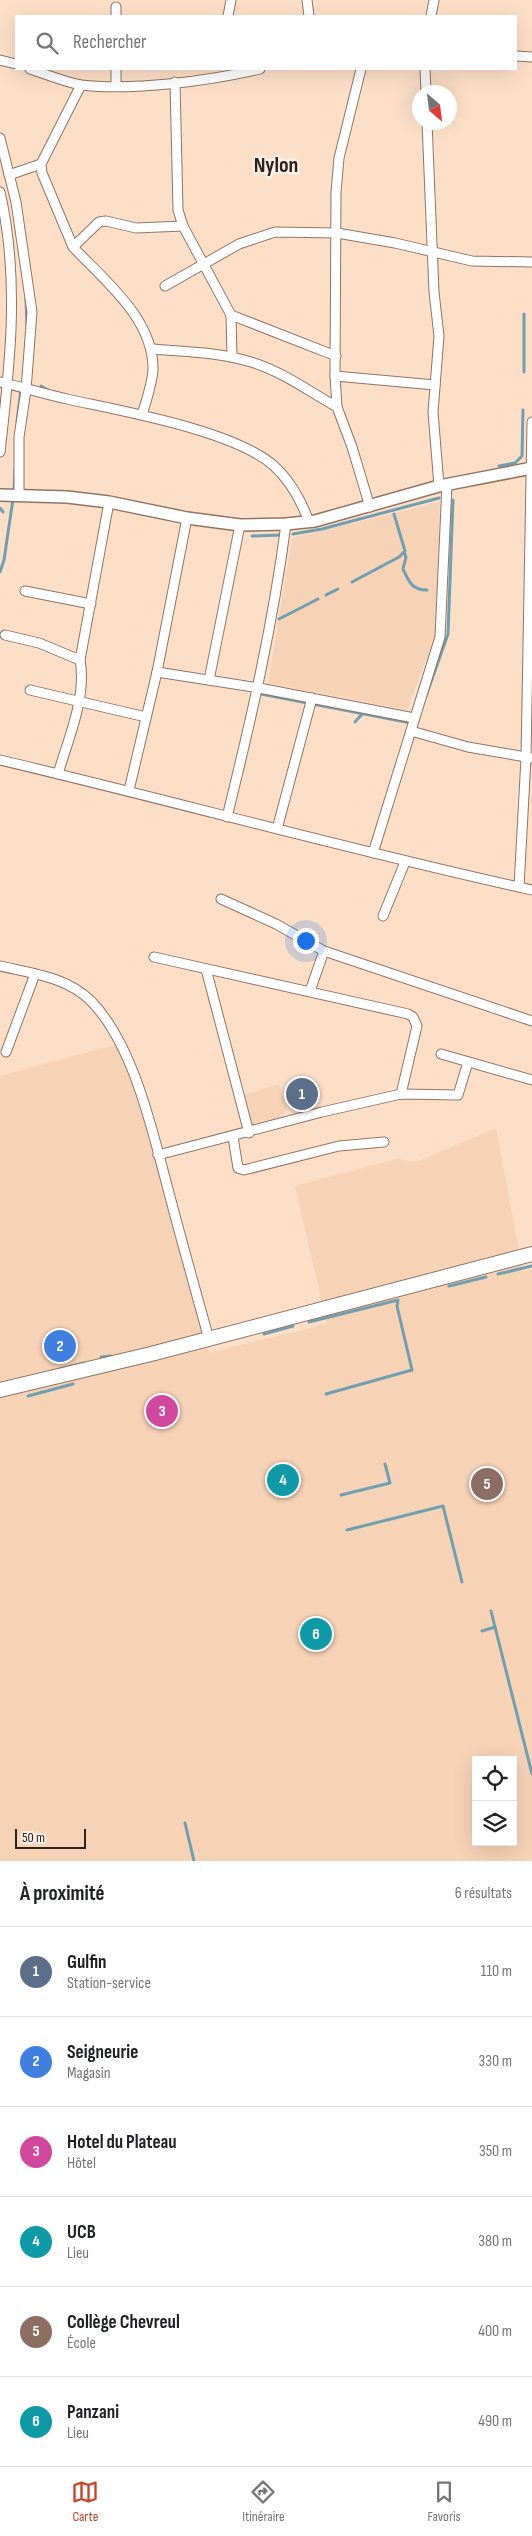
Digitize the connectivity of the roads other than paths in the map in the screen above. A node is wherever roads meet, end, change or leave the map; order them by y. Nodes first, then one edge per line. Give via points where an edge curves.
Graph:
1 (231, 0) edge
2 (307, 0) edge
3 (434, 0) edge
4 (228, 15) edge
5 (309, 15) edge
6 (431, 15) edge
7 (517, 56) edge
8 (532, 57) edge
9 (0, 60) edge
10 (15, 64) edge
11 (33, 70) edge
12 (116, 70) edge
13 (251, 70) edge
14 (361, 70) edge
15 (425, 70) edge
16 (225, 73) edge
17 (174, 82) junction
18 (80, 84) junction
19 (116, 85) junction
20 (426, 85) edge
21 (427, 130) edge
22 (0, 138) edge
23 (41, 164) junction
24 (9, 174) junction
25 (0, 192) edge
26 (183, 226) junction
27 (337, 233) junction
28 (72, 247) junction
29 (434, 251) junction
30 (532, 262) edge
31 (203, 264) junction
32 (165, 286) dead end
33 (231, 315) junction
34 (152, 349) junction
35 (336, 356) junction
36 (232, 357) junction
37 (335, 376) junction
38 (4, 383) edge
39 (435, 386) junction
40 (22, 389) junction
41 (337, 407) junction
42 (142, 416) junction
43 (532, 422) edge
44 (0, 452) edge
45 (532, 468) edge
46 (443, 485) junction
47 (11, 496) edge
48 (109, 502) junction
49 (370, 507) junction
50 (187, 518) junction
51 (309, 522) junction
52 (286, 524) junction
53 (240, 525) junction
54 (26, 592) dead end
55 (91, 604) junction
56 (5, 635) dead end
57 (80, 660) junction
58 (157, 672) junction
59 (209, 680) junction
60 (258, 688) junction
61 (30, 690) dead end
62 (312, 698) junction
63 (78, 702) junction
64 (146, 717) junction
65 (414, 718) junction
66 (411, 731) junction
67 (529, 758) edge
68 (0, 760) edge
69 (58, 774) junction
70 (129, 790) junction
71 (227, 817) junction
72 (277, 829) junction
73 (373, 853) junction
74 (405, 862) junction
75 (519, 887) junction
76 (532, 890) edge
77 (221, 899) dead end
78 (383, 916) dead end
79 (324, 951) junction
80 (154, 957) dead end
81 (0, 966) edge
82 (206, 969) junction
83 (34, 974) junction
84 (310, 991) junction
85 (532, 1021) edge
86 (6, 1052) dead end
87 (441, 1054) dead end
88 (468, 1062) junction
89 (532, 1080) edge
90 (401, 1094) junction
91 (249, 1132) junction
92 (232, 1137) junction
93 (384, 1142) dead end
94 (158, 1155) junction
95 (532, 1254) edge
96 (209, 1339) junction
97 (0, 1390) edge

1 - 4 street
2 - 5 street
3 - 6 street
7 - 8 street
9 - 10 street
11 - 18 street
12 - 19 street
13 - 16 street
14 - 27 street via 339,158
15 - 20 street
16 - 17 street
17 - 19 street
17 - 26 street via 176,194
18 - 19 street
18 - 23 street
21 - 29 street
22 - 24 street
23 - 24 street
23 - 28 street via 42,174
24 - 40 street via 32,312
25 - 38 street via 10,243 12,276 12,330
26 - 28 street via 136,228 99,222
26 - 31 street
27 - 29 street
27 - 31 street via 290,231 258,235
27 - 35 street
28 - 34 street via 139,321
29 - 30 street via 472,261
29 - 39 street via 439,336
31 - 32 street
31 - 33 street
33 - 35 street
33 - 36 street
34 - 36 street
34 - 42 street via 153,372
35 - 37 street
36 - 41 street via 273,370
37 - 39 street
37 - 41 street
38 - 40 street
38 - 44 street
39 - 46 street via 433,436
40 - 42 street
40 - 47 street
41 - 49 street
42 - 51 street via 201,431 248,449 272,464 301,500
43 - 45 street
45 - 46 street
45 - 67 street via 526,650
46 - 49 street via 394,497
46 - 65 street via 442,622
47 - 48 street
48 - 50 street
48 - 55 street
49 - 51 street
50 - 53 street
50 - 58 street
51 - 52 street
52 - 53 street
52 - 60 street
53 - 59 street
54 - 55 street
55 - 57 street
56 - 57 street via 39,643
57 - 63 street
58 - 59 street
58 - 64 street
59 - 60 street
60 - 62 street
60 - 71 street
61 - 63 street
62 - 65 street
62 - 72 street
63 - 64 street
63 - 69 street
64 - 70 street
65 - 66 street
66 - 67 street via 468,747
66 - 73 street
67 - 75 street
68 - 69 street
69 - 70 street
70 - 71 street
71 - 72 street
72 - 73 street
73 - 74 street
74 - 75 street
74 - 78 street
75 - 76 street
77 - 79 street via 290,931
79 - 84 street
79 - 85 street
80 - 82 street
81 - 83 street
82 - 84 street
82 - 91 street
83 - 86 street
83 - 94 street via 74,988 90,1000 114,1031 129,1064
84 - 90 street via 413,1017 417,1026
87 - 88 street
88 - 89 street
88 - 90 street via 459,1095
90 - 91 street
91 - 92 street
92 - 93 street via 238,1168 244,1170 340,1146
92 - 94 street
94 - 96 street
95 - 96 main road
96 - 97 main road

